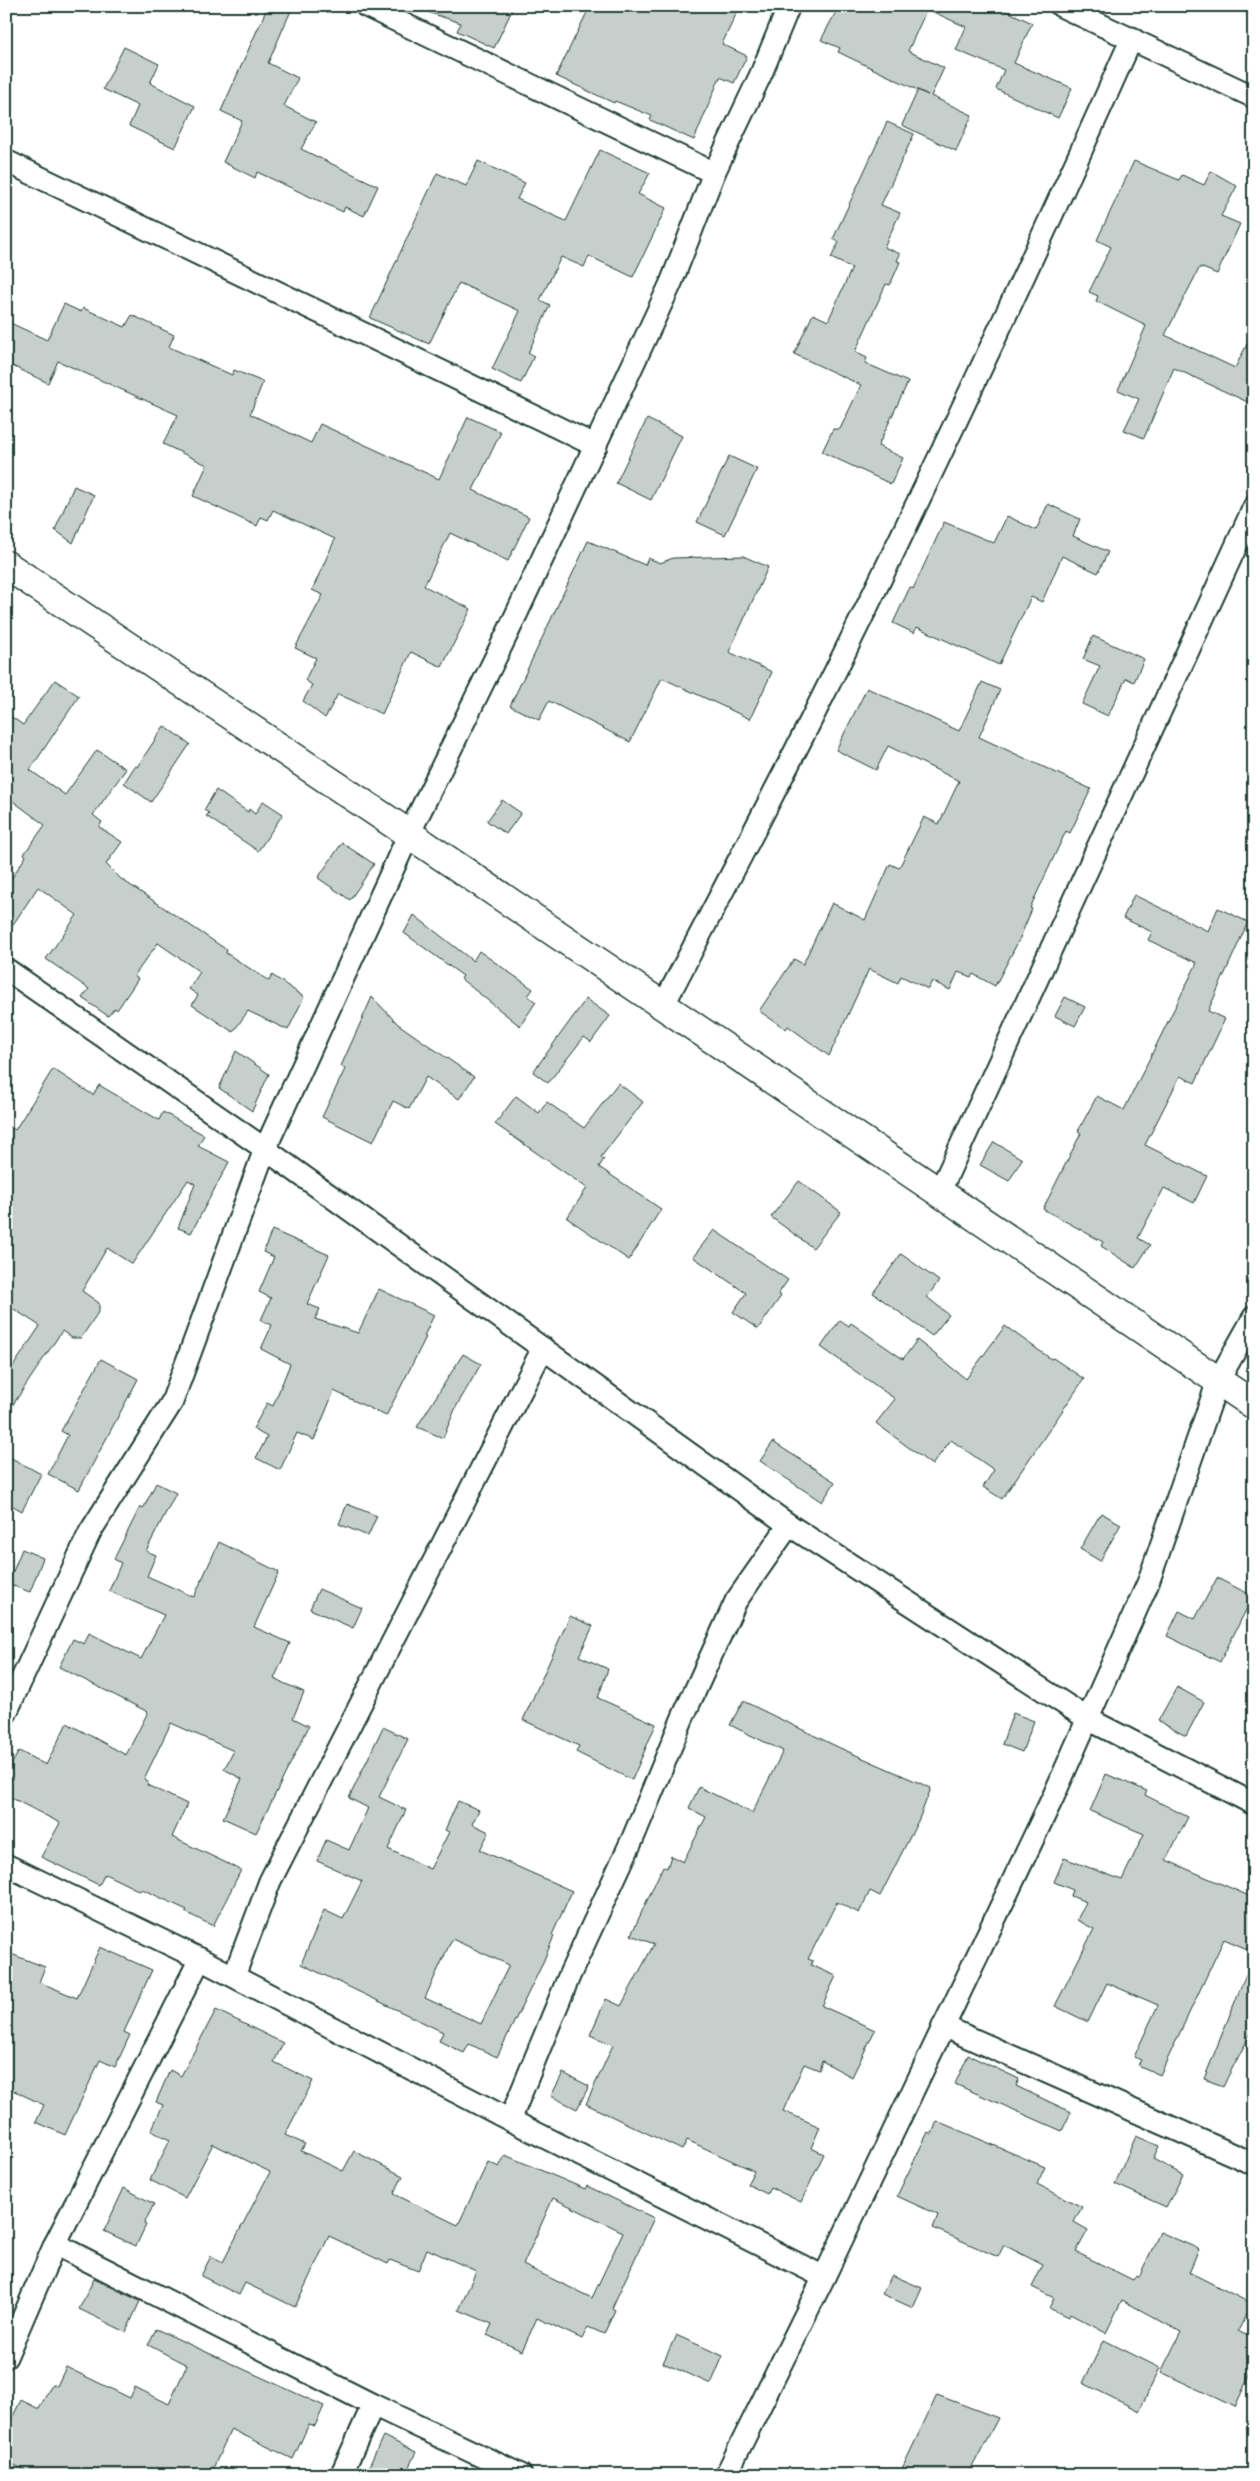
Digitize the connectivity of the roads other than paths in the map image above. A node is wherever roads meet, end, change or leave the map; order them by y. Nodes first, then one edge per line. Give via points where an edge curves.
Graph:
1 (366, 6) edge
2 (789, 6) edge
3 (1061, 6) edge
4 (1132, 38) junction
5 (1254, 96) edge
6 (6, 161) edge
7 (714, 172) junction
8 (596, 446) junction
9 (1254, 507) edge
10 (6, 565) edge
11 (409, 834) junction
12 (6, 970) edge
13 (663, 1006) junction
14 (265, 1149) junction
15 (940, 1193) junction
16 (1254, 1317) edge
17 (543, 1348) junction
18 (1218, 1381) junction
19 (1254, 1405) edge
20 (789, 1525) junction
21 (6, 1713) edge
22 (1088, 1719) junction
23 (1254, 1804) edge
24 (6, 1865) edge
25 (200, 1959) junction
26 (234, 1976) junction
27 (944, 2026) junction
28 (510, 2120) junction
29 (1254, 2164) edge
30 (54, 2244) junction
31 (824, 2277) junction
32 (6, 2357) edge
33 (373, 2405) junction
34 (340, 2475) edge
35 (521, 2475) edge
36 (726, 2475) edge

1 - 7 street
2 - 7 street
3 - 4 street
4 - 5 street
4 - 13 street via 1031,264 951,432 810,722
6 - 8 street
7 - 8 street via 671,283
8 - 11 street
9 - 15 street
10 - 11 street
11 - 13 street
11 - 14 street
12 - 14 street
13 - 15 street
14 - 17 street
14 - 21 street via 172,1402 90,1532
15 - 18 street
16 - 18 street
17 - 20 street
17 - 26 street via 270,1881
18 - 19 street
18 - 22 street via 1148,1584
20 - 22 street
20 - 28 street via 736,1601 570,1974
22 - 23 street
22 - 27 street
24 - 25 street
25 - 26 street
25 - 30 street
26 - 28 street
27 - 29 street
27 - 31 street
28 - 31 street
30 - 32 street
30 - 33 street
31 - 36 street
33 - 34 street
33 - 35 street

